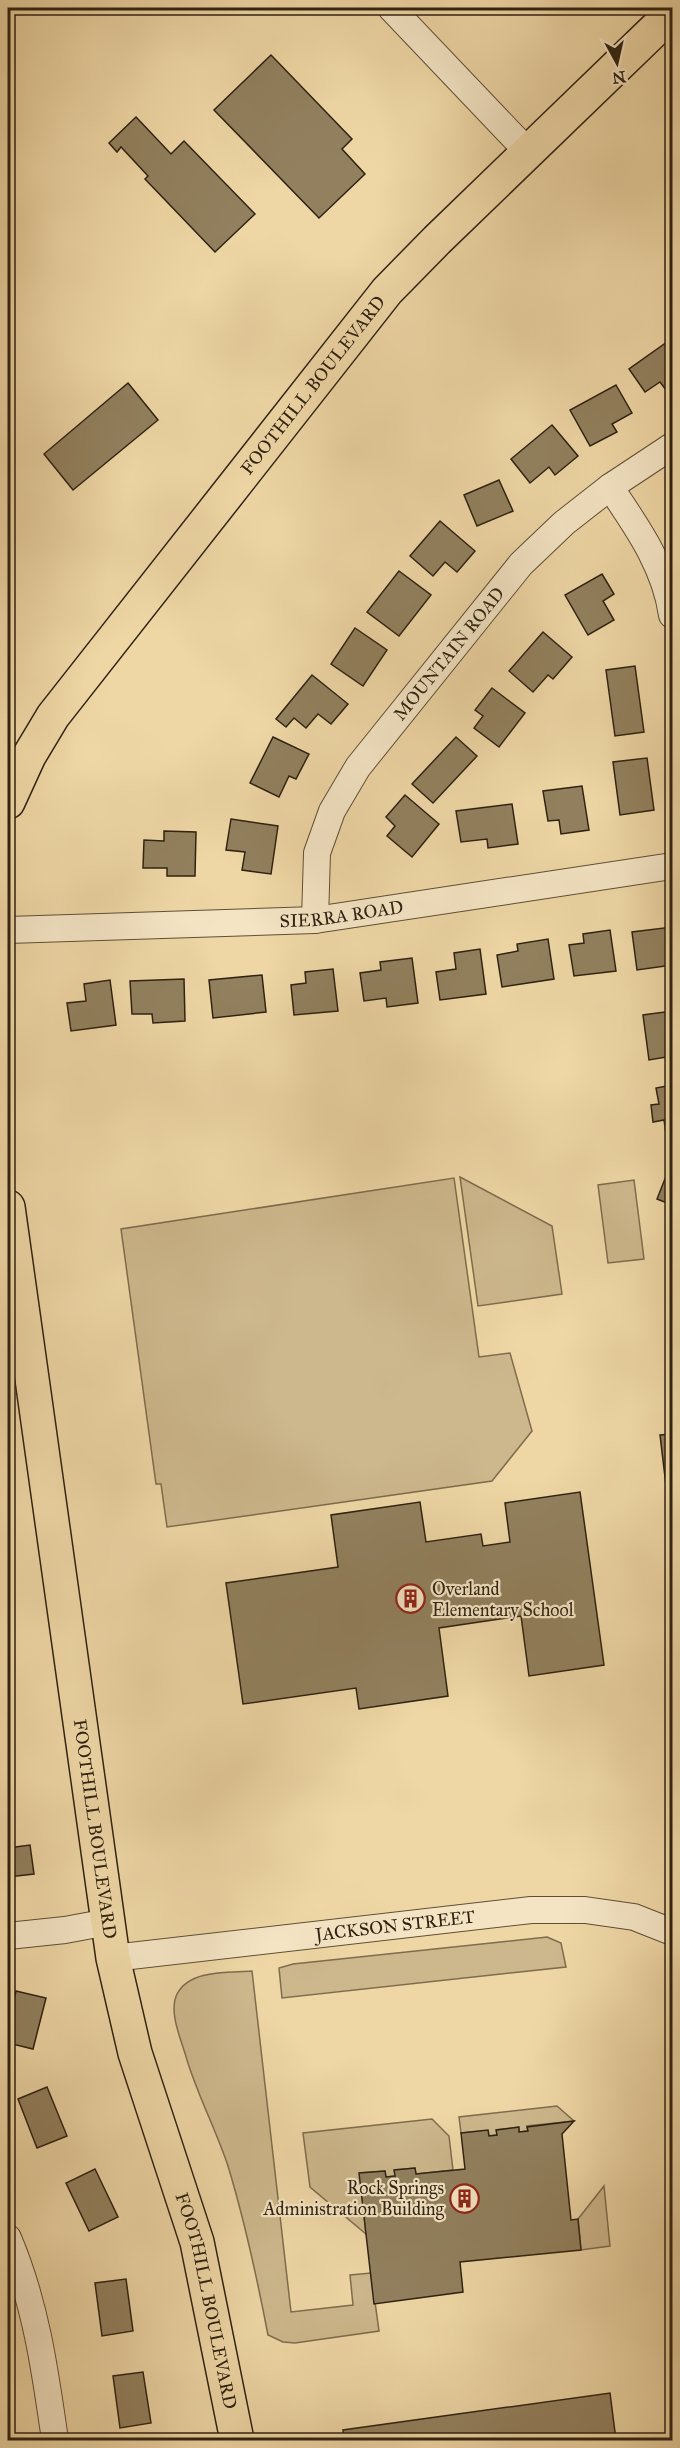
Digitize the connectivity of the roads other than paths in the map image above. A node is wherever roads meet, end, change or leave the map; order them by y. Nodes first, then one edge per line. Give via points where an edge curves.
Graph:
1 (391, 8) edge
2 (672, 13) edge
3 (528, 152) junction
4 (672, 446) edge
5 (610, 487) junction
6 (672, 615) edge
7 (8, 802) edge
8 (672, 866) edge
9 (315, 920) junction
10 (8, 930) edge
11 (8, 1207) edge
12 (17, 1352) edge
13 (108, 1922) junction
14 (672, 1932) edge
15 (8, 1936) edge
16 (113, 1958) junction
17 (8, 2238) edge
18 (55, 2440) edge
19 (237, 2440) edge

1 - 3 street
2 - 3 main road, FOOTHILL BOULEVARD
3 - 7 main road, FOOTHILL BOULEVARD via 387,291 331,360 53,716
4 - 5 street, MOUNTAIN ROAD
5 - 6 street via 661,571
5 - 9 street, MOUNTAIN ROAD via 521,564 357,766 332,811 317,853
8 - 9 street, SIERRA ROAD
9 - 10 street, SIERRA ROAD
11 - 12 main road, FOOTHILL BOULEVARD
12 - 13 main road, FOOTHILL BOULEVARD
13 - 15 street
13 - 16 main road, FOOTHILL BOULEVARD
14 - 16 street, JACKSON STREET via 634,1917 585,1910 531,1910
16 - 19 main road, FOOTHILL BOULEVARD via 135,2053 197,2242
17 - 18 street via 33,2307

